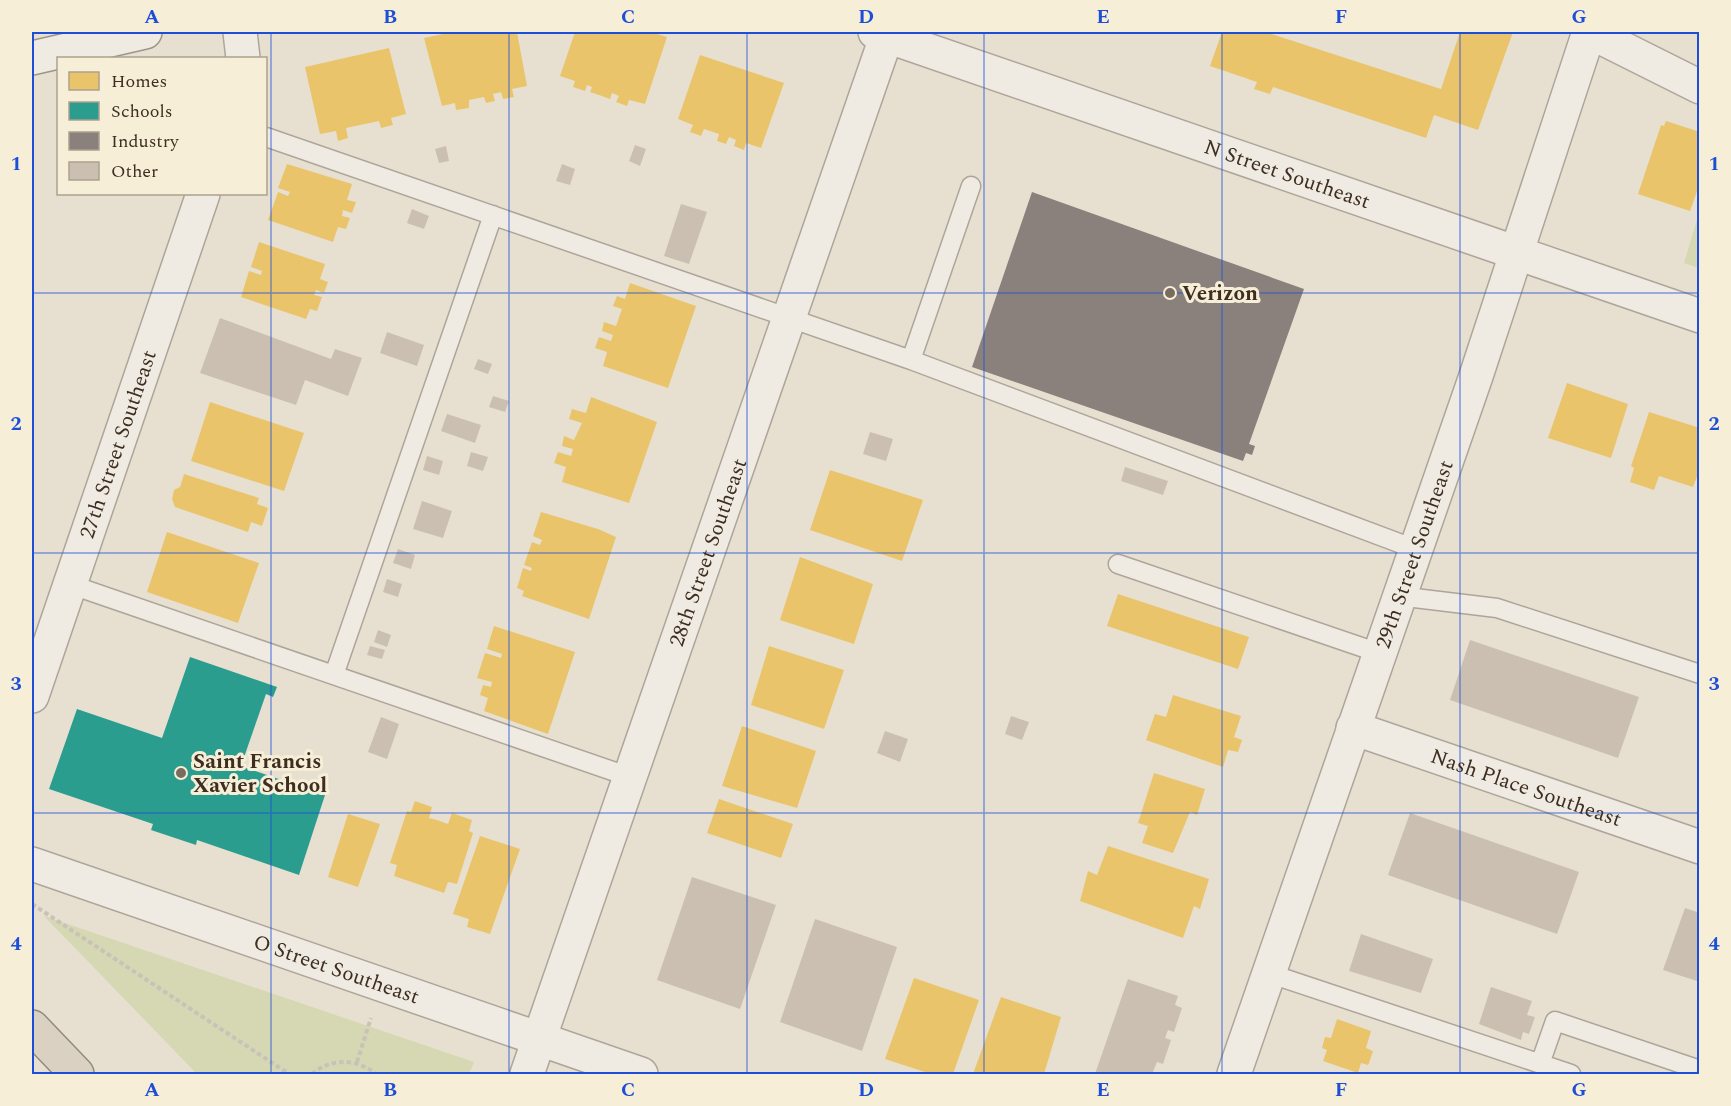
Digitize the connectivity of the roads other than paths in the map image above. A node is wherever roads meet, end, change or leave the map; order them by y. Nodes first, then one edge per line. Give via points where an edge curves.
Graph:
1 (145, 32) edge
2 (240, 32) edge
3 (1590, 32) edge
4 (883, 33) edge
5 (61, 41) edge
6 (243, 57) edge
7 (32, 58) edge
8 (1700, 87) edge
9 (267, 137) edge
10 (971, 186) dead end
11 (203, 195) edge
12 (493, 215) junction
13 (1518, 253) junction
14 (1700, 316) edge
15 (789, 317) junction
16 (911, 360) junction
17 (1415, 549) junction
18 (1118, 564) dead end
19 (69, 584) junction
20 (1398, 596) junction
21 (1379, 653) junction
22 (1700, 674) edge
23 (334, 675) junction
24 (32, 696) edge
25 (1353, 728) junction
26 (630, 777) junction
27 (1700, 847) edge
28 (32, 864) edge
29 (1268, 973) junction
30 (32, 1027) edge
31 (539, 1039) junction
32 (1540, 1064) junction
33 (1700, 1070) edge
34 (77, 1074) edge
35 (527, 1074) edge
36 (641, 1074) edge
37 (1233, 1074) edge
38 (1571, 1074) edge

1 - 5 street
2 - 6 street
3 - 8 street
3 - 13 street, 29th Street Southeast
4 - 13 street, N Street Southeast
4 - 15 street, 28th Street Southeast
5 - 7 street
9 - 12 lane
10 - 16 lane
11 - 19 street, 27th Street Southeast
12 - 15 lane
12 - 23 lane
13 - 14 street, N Street Southeast
13 - 17 street, 29th Street Southeast
15 - 16 lane
15 - 26 street, 28th Street Southeast
16 - 17 lane
17 - 20 street, 29th Street Southeast
18 - 21 lane
19 - 23 lane
19 - 24 street, 27th Street Southeast
20 - 21 street, 29th Street Southeast
20 - 22 lane via 1497,608
21 - 25 street, 29th Street Southeast
23 - 26 lane
25 - 27 street, Nash Place Southeast
25 - 29 street, 29th Street Southeast
26 - 31 street, 28th Street Southeast
28 - 31 street, O Street Southeast
29 - 32 lane
29 - 37 street, 29th Street Southeast
30 - 34 highway
31 - 35 street, 28th Street Southeast
31 - 36 street, O Street Southeast
32 - 33 lane via 1555,1021
32 - 38 lane

